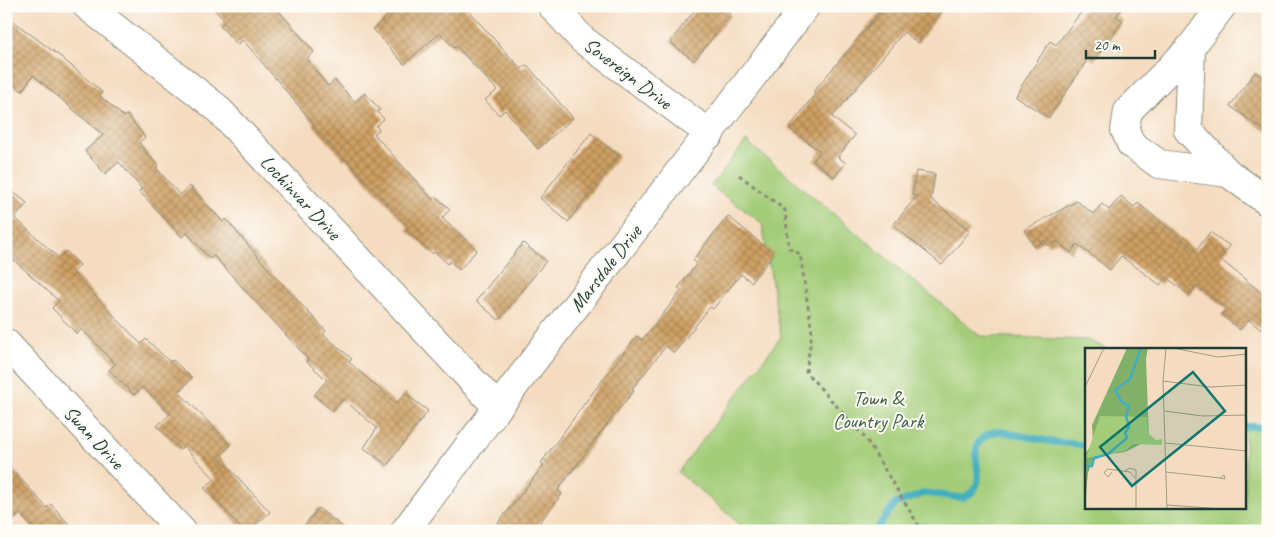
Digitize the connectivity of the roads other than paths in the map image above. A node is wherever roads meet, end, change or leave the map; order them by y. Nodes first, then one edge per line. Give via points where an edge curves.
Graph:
1 (87, 6) edge
2 (552, 6) edge
3 (806, 6) edge
4 (1222, 6) edge
5 (1191, 47) junction
6 (710, 134) junction
7 (1228, 173) junction
8 (1268, 202) edge
9 (6, 343) edge
10 (497, 407) junction
11 (182, 531) edge
12 (405, 531) edge

1 - 10 street, Lochinvar Drive via 216,107
2 - 6 street, Sovereign Drive via 583,40
3 - 6 street, Marsdale Drive
4 - 5 street
5 - 7 street via 1188,130
5 - 7 street via 1128,111 1125,130 1131,144 1159,164
6 - 10 street, Marsdale Drive
7 - 8 street
9 - 11 street, Swan Drive
10 - 12 street, Marsdale Drive

